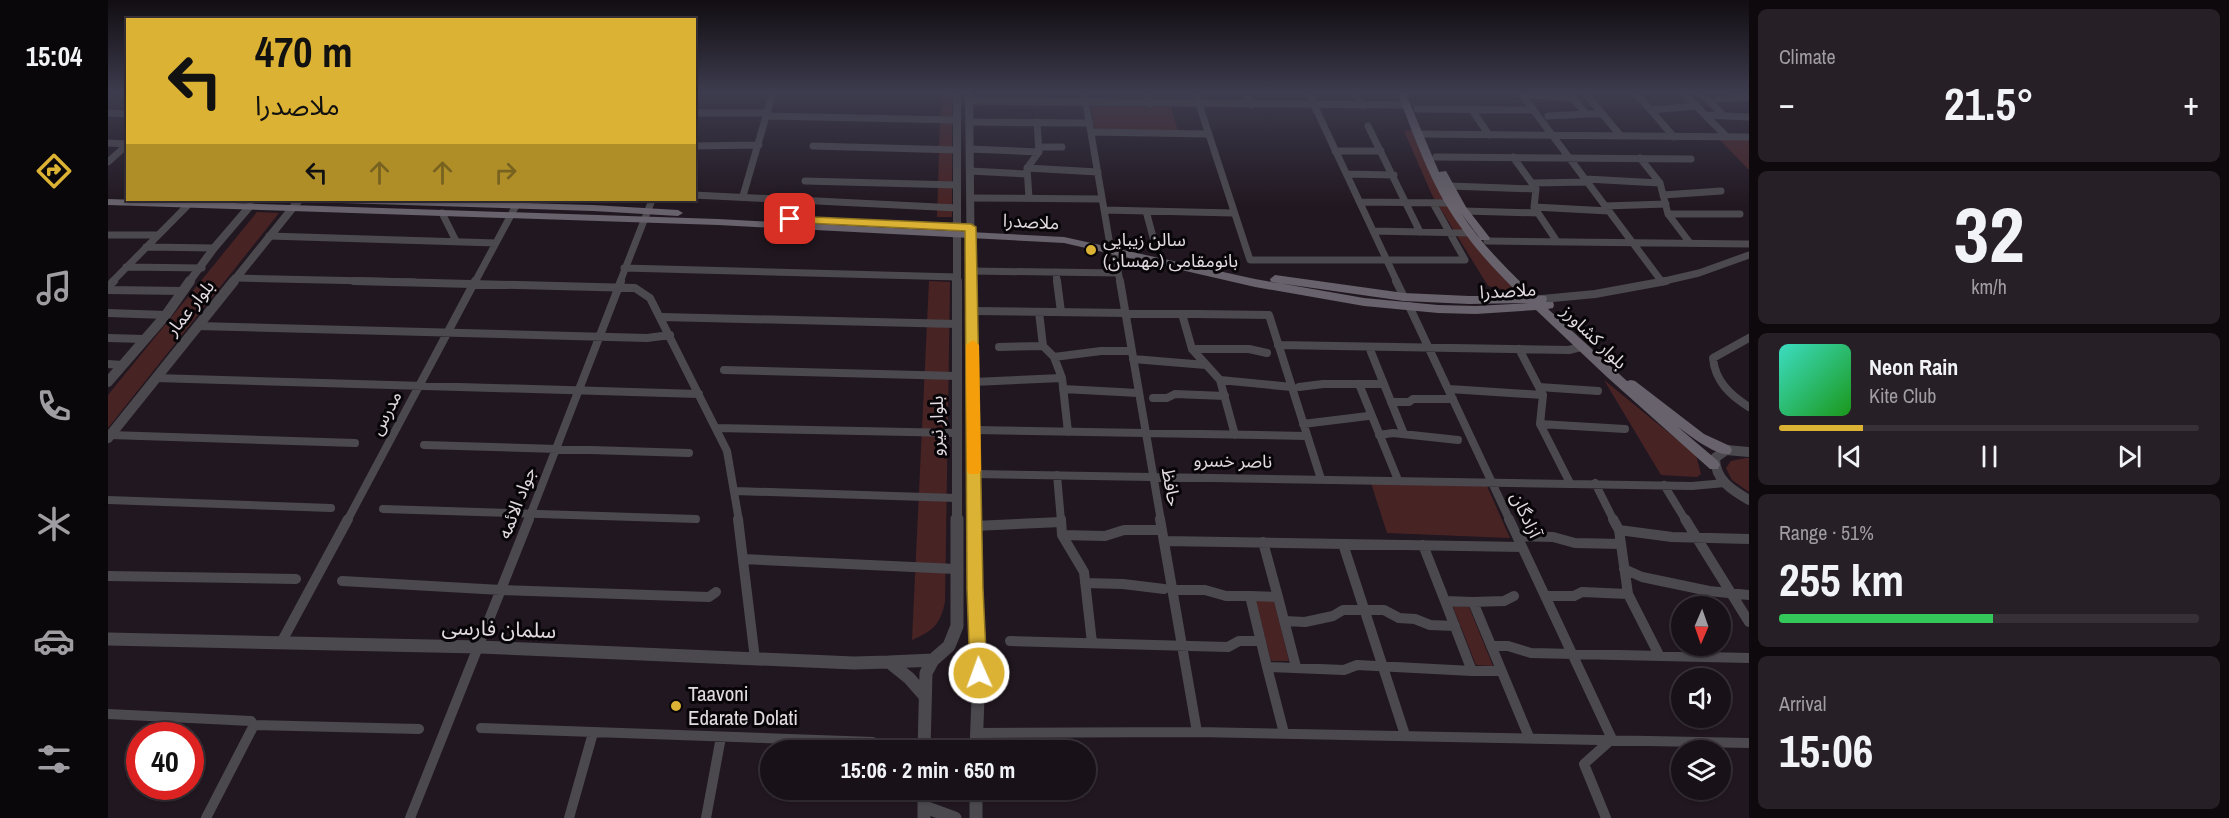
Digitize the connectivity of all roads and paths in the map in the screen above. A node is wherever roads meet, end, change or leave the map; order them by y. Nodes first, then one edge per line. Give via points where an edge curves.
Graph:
1 (763, 130) edge
2 (957, 130) edge
3 (969, 130) edge
4 (1038, 130) edge
5 (1207, 130) edge
6 (1325, 130) edge
7 (1370, 130) edge
8 (1421, 130) edge
9 (1486, 130) edge
10 (1549, 130) edge
11 (1616, 130) edge
12 (1668, 130) edge
13 (1720, 130) edge
14 (1091, 132) joint
15 (1208, 134) junction
16 (1423, 134) junction
17 (1489, 135) junction
18 (1553, 136) junction
19 (1621, 136) junction
20 (1674, 137) junction
21 (1727, 137) junction
22 (1749, 138) edge
23 (108, 143) edge
24 (126, 144) edge
25 (759, 145) junction
26 (126, 146) edge
27 (696, 146) edge
28 (813, 146) dead end
29 (1062, 147) dead end
30 (970, 149) junction
31 (1039, 149) junction
32 (957, 150) junction
33 (1335, 151) junction
34 (1381, 151) junction
35 (1436, 157) junction
36 (1514, 157) junction
37 (1570, 158) junction
38 (1640, 158) junction
39 (1691, 159) dead end
40 (108, 162) edge
41 (970, 171) junction
42 (1027, 171) junction
43 (1098, 171) junction
44 (1347, 174) junction
45 (1394, 175) junction
46 (806, 181) dead end
47 (1587, 181) junction
48 (1660, 183) junction
49 (957, 185) junction
50 (1450, 186) junction
51 (1534, 186) junction
52 (1721, 191) dead end
53 (108, 194) edge
54 (126, 194) edge
55 (696, 195) edge
56 (1663, 195) junction
57 (743, 196) junction
58 (970, 198) junction
59 (1029, 198) junction
60 (1102, 199) junction
61 (365, 201) edge
62 (652, 201) edge
63 (108, 202) edge
64 (191, 202) edge
65 (252, 202) edge
66 (1359, 202) junction
67 (1405, 202) junction
68 (295, 203) edge
69 (1433, 203) junction
70 (1450, 203) junction
71 (319, 204) edge
72 (1665, 204) junction
73 (515, 207) edge
74 (957, 208) junction
75 (1607, 208) junction
76 (1104, 210) junction
77 (1536, 210) junction
78 (1146, 211) junction
79 (1464, 211) junction
80 (442, 213) junction
81 (1233, 213) junction
82 (1668, 214) junction
83 (1740, 214) dead end
84 (645, 216) junction
85 (957, 231) junction
86 (971, 231) junction
87 (1373, 231) junction
88 (1420, 232) junction
89 (1450, 233) junction
90 (1471, 233) junction
91 (108, 235) edge
92 (157, 235) junction
93 (269, 236) junction
94 (1154, 237) dead end
95 (1556, 240) junction
96 (1487, 241) junction
97 (456, 242) junction
98 (1632, 242) junction
99 (496, 243) junction
100 (1690, 243) junction
101 (1111, 244) junction
102 (1749, 244) edge
103 (146, 246) junction
104 (214, 248) junction
105 (1749, 255) edge
106 (1386, 259) junction
107 (126, 267) junction
108 (202, 268) junction
109 (624, 268) junction
110 (972, 271) junction
111 (1056, 273) junction
112 (1118, 273) junction
113 (108, 277) edge
114 (118, 277) junction
115 (235, 278) junction
116 (957, 278) junction
117 (1662, 282) junction
118 (474, 284) junction
119 (617, 287) junction
120 (108, 288) edge
121 (184, 291) junction
122 (1406, 302) junction
123 (1540, 302) junction
124 (972, 311) junction
125 (1039, 312) junction
126 (1061, 312) junction
127 (108, 313) edge
128 (1125, 313) junction
129 (1182, 314) junction
130 (166, 315) junction
131 (662, 317) junction
132 (957, 324) junction
133 (197, 326) junction
134 (448, 333) junction
135 (670, 334) junction
136 (598, 337) junction
137 (108, 338) edge
138 (1749, 338) edge
139 (144, 339) junction
140 (1278, 345) junction
141 (1043, 346) junction
142 (999, 347) dead end
143 (1369, 347) junction
144 (1581, 347) junction
145 (1429, 348) junction
146 (1192, 349) junction
147 (1520, 350) junction
148 (1267, 353) dead end
149 (1132, 355) junction
150 (1054, 357) junction
151 (108, 364) edge
152 (122, 364) junction
153 (1206, 365) junction
154 (724, 370) dead end
155 (957, 376) junction
156 (156, 378) junction
157 (1062, 378) junction
158 (1220, 380) junction
159 (108, 382) edge
160 (973, 382) junction
161 (1359, 384) junction
162 (1384, 384) junction
163 (420, 386) junction
164 (1296, 387) junction
165 (1064, 389) junction
166 (1449, 389) junction
167 (578, 390) junction
168 (1598, 391) dead end
169 (1541, 392) junction
170 (1138, 393) junction
171 (699, 394) junction
172 (1225, 396) junction
173 (1153, 398) dead end
174 (1453, 399) junction
175 (1391, 402) junction
176 (1749, 407) edge
177 (1368, 416) dead end
178 (1304, 424) junction
179 (1540, 424) junction
180 (716, 428) junction
181 (1625, 429) dead end
182 (974, 430) junction
183 (1068, 432) junction
184 (957, 433) junction
185 (1145, 434) junction
186 (1404, 434) junction
187 (1235, 435) junction
188 (1380, 435) junction
189 (1307, 436) junction
190 (109, 437) edge
191 (1458, 440) dead end
192 (355, 443) dead end
193 (424, 446) dead end
194 (555, 450) junction
195 (1726, 450) junction
196 (1749, 452) edge
197 (689, 453) dead end
198 (1714, 465) junction
199 (974, 474) junction
200 (1056, 475) junction
201 (1153, 476) junction
202 (1321, 479) junction
203 (1398, 480) junction
204 (1491, 481) junction
205 (1570, 483) junction
206 (1595, 483) junction
207 (1725, 483) junction
208 (1664, 485) junction
209 (735, 491) junction
210 (956, 498) junction
211 (108, 500) edge
212 (1749, 500) edge
213 (331, 508) dead end
214 (384, 509) dead end
215 (530, 514) junction
216 (696, 519) dead end
217 (1061, 522) junction
218 (974, 526) junction
219 (1618, 530) junction
220 (1062, 535) junction
221 (1163, 536) junction
222 (1517, 536) junction
223 (1697, 538) junction
224 (1749, 538) edge
225 (1263, 542) junction
226 (1343, 544) junction
227 (1621, 544) junction
228 (1423, 545) junction
229 (1522, 547) junction
230 (743, 559) junction
231 (956, 569) junction
232 (1624, 569) junction
233 (108, 576) edge
234 (296, 579) dead end
235 (342, 581) dead end
236 (1086, 583) junction
237 (1168, 589) junction
238 (501, 590) junction
239 (716, 592) dead end
240 (1628, 594) junction
241 (1732, 595) junction
242 (1250, 596) junction
243 (1514, 596) dead end
244 (1545, 596) junction
245 (1749, 596) edge
246 (1278, 597) junction
247 (1445, 601) junction
248 (1473, 602) junction
249 (1365, 610) junction
250 (1284, 621) junction
251 (1749, 622) edge
252 (1455, 626) junction
253 (108, 639) edge
254 (282, 641) junction
255 (1010, 641) dead end
256 (1261, 641) junction
257 (1092, 643) junction
258 (1182, 646) junction
259 (1491, 646) junction
260 (479, 647) junction
261 (1572, 654) junction
262 (1659, 655) junction
263 (1749, 657) edge
264 (755, 659) junction
265 (933, 660) junction
266 (889, 662) junction
267 (1267, 667) junction
268 (1296, 667) junction
269 (1384, 667) junction
270 (1472, 671) junction
271 (1501, 671) junction
272 (924, 695) junction
273 (108, 714) edge
274 (252, 728) junction
275 (481, 728) dead end
276 (419, 729) dead end
277 (1197, 732) junction
278 (593, 733) junction
279 (976, 733) junction
280 (1284, 733) junction
281 (1405, 735) junction
282 (721, 737) junction
283 (1529, 737) junction
284 (1612, 739) junction
285 (812, 740) edge
286 (924, 740) edge
287 (976, 740) edge
288 (1749, 743) edge
289 (976, 800) edge
290 (924, 813) edge
291 (206, 818) edge
292 (410, 818) edge
293 (569, 818) edge
294 (706, 818) edge
295 (955, 818) edge
296 (976, 818) edge
297 (1606, 818) edge

1 - 25 street
2 - 32 street, بلوار نیرو
3 - 30 street, بلوار نیرو
4 - 31 street
5 - 15 street
6 - 33 street, آزادگان
7 - 34 street
8 - 16 main road, بلوار کشاورز
9 - 17 street
10 - 18 street
11 - 19 street
12 - 20 street
13 - 21 street
14 - 15 street
14 - 43 street, حافظ
15 - 81 street via 1221,165
16 - 17 street
16 - 35 main road, بلوار کشاورز
16 - 70 main road, بلوار کشاورز via 1429,162
17 - 18 street
18 - 19 street
18 - 37 street
19 - 20 street
20 - 21 street
21 - 22 street
23 - 24 street
25 - 27 street
25 - 57 street
26 - 40 street
28 - 32 street
29 - 31 street
30 - 31 street
30 - 41 street, بلوار نیرو
31 - 42 street
32 - 49 street, بلوار نیرو
33 - 34 street
33 - 44 street, آزادگان
34 - 45 street
35 - 36 street
35 - 50 main road, بلوار کشاورز
36 - 37 street
36 - 51 street
37 - 38 street
37 - 47 street
38 - 39 street
38 - 48 street
41 - 42 street
41 - 58 street, بلوار نیرو
42 - 43 street
42 - 59 street
43 - 60 street, حافظ
44 - 45 street
44 - 66 street, آزادگان
45 - 67 street
46 - 49 street
47 - 48 street
47 - 51 street
47 - 75 street
48 - 56 street
49 - 74 street, بلوار نیرو
50 - 51 street
50 - 79 main road, بلوار کشاورز
51 - 77 street
52 - 56 street
53 - 54 main road
55 - 57 street
56 - 72 street
57 - 74 street
58 - 59 street
58 - 86 street, بلوار نیرو
59 - 60 street
60 - 76 street, حافظ
61 - 73 main road, ملاصدرا
62 - 84 street, جواد الائمه
63 - 64 main road, ملاصدرا
64 - 65 main road, ملاصدرا
64 - 92 street
65 - 68 main road, ملاصدرا
65 - 104 street, بلوار عمار
66 - 67 street
66 - 87 street, آزادگان
67 - 69 street
67 - 88 street
68 - 71 main road, ملاصدرا
68 - 93 street, بلوار عمار
69 - 70 street
69 - 89 street
70 - 90 main road, بلوار کشاورز
71 - 80 main road, ملاصدرا
72 - 75 street
72 - 82 street
73 - 80 main road, ملاصدرا
73 - 84 main road, ملاصدرا
73 - 99 street, مدرس
74 - 85 street, بلوار نیرو
75 - 77 street
75 - 98 street
76 - 78 street
76 - 101 street, حافظ
77 - 79 street
77 - 95 street
78 - 81 street
78 - 94 street
79 - 96 main road, بلوار کشاورز
80 - 97 street
81 - 106 street via 1250,260
82 - 83 street
82 - 100 street
84 - 85 main road, ملاصدرا
84 - 109 street, جواد الائمه
85 - 86 main road, ملاصدرا
85 - 116 street, بلوار نیرو
86 - 101 main road, ملاصدرا
86 - 110 street, بلوار نیرو
87 - 88 street
87 - 106 street, آزادگان
88 - 89 street
89 - 90 street
89 - 106 street via 1465,260
90 - 123 main road, بلوار کشاورز via 1497,266
91 - 92 street
92 - 103 street
93 - 97 street
93 - 115 street, بلوار عمار
95 - 96 street
95 - 98 street
96 - 123 main road, بلوار کشاورز
97 - 99 street
98 - 100 street
98 - 117 street
99 - 118 street, مدرس
100 - 102 street
101 - 112 street, حافظ
101 - 122 main road, ملاصدرا via 1254,283 1350,300
103 - 104 street
103 - 107 street
104 - 108 street, بلوار عمار
105 - 117 street via 1724,266
106 - 122 street, آزادگان
107 - 108 street
107 - 114 street
108 - 121 street, بلوار عمار
109 - 116 street
109 - 119 street, جواد الائمه
110 - 111 street
110 - 124 street, بلوار نیرو
111 - 112 street
111 - 126 street
112 - 128 street, حافظ
113 - 114 street
114 - 120 street
115 - 118 street
115 - 133 street, بلوار عمار
116 - 132 street, بلوار نیرو
117 - 123 street
118 - 119 street
118 - 134 street, مدرس
119 - 131 street via 635,288 650,298
119 - 136 street, جواد الائمه
120 - 121 street
121 - 130 street, بلوار عمار
122 - 123 main road, ملاصدرا via 1475,310
122 - 145 street, آزادگان
123 - 144 main road, بلوار کشاورز
123 - 195 main road, بلوار کشاورز via 1630,383 1700,437
124 - 125 street
124 - 160 street, بلوار نیرو
125 - 126 street
125 - 141 street
126 - 128 street
127 - 130 street
128 - 129 street
128 - 149 street, حافظ
129 - 140 street via 1269,315
129 - 146 street
130 - 139 street, بلوار عمار
131 - 132 street
131 - 135 street
132 - 155 street, بلوار نیرو
133 - 134 street
133 - 156 street, بلوار عمار
134 - 136 street
134 - 163 street, مدرس
135 - 136 street via 647,338
135 - 171 street
136 - 167 street, جواد الائمه
137 - 139 street
138 - 176 street via 1713,358 1713,372 1726,389
139 - 152 street, بلوار عمار
140 - 143 street
140 - 164 street
141 - 142 street
141 - 150 street
143 - 145 street
143 - 162 street
144 - 147 street
144 - 198 main road, بلوار کشاورز
145 - 147 street
145 - 166 street, آزادگان
146 - 148 street via 1249,349
146 - 153 street
147 - 169 street
149 - 150 street via 1101,351
149 - 153 street
149 - 170 street, حافظ
150 - 157 street
151 - 152 street
152 - 159 street, بلوار عمار
153 - 158 street
154 - 155 street
155 - 184 street, بلوار نیرو
156 - 163 street
156 - 190 street, بلوار عمار
157 - 160 street
157 - 165 street
158 - 164 street
158 - 172 street
160 - 182 street, بلوار نیرو
161 - 162 street
161 - 164 street
161 - 188 street
162 - 175 street
163 - 167 street
163 - 254 street, مدرس
164 - 178 street
165 - 170 street
165 - 183 street
166 - 169 street via 1500,395
166 - 174 street, آزادگان
167 - 171 street
167 - 194 street, جواد الائمه
168 - 169 street
169 - 179 street
170 - 185 street, حافظ
171 - 180 street
172 - 173 street via 1175,394
172 - 187 street
174 - 175 street
174 - 204 street, آزادگان
175 - 186 street
177 - 178 street
178 - 189 street
179 - 181 street
179 - 205 street
180 - 184 street
180 - 209 street via 727,451
182 - 183 street
182 - 199 street, بلوار نیرو
183 - 185 street
184 - 210 street, بلوار نیرو
185 - 187 street
185 - 201 street, حافظ
186 - 188 street
186 - 191 street
187 - 189 street
188 - 203 street
189 - 202 street
190 - 192 street
193 - 194 street
194 - 197 street
194 - 215 street, جواد الائمه
195 - 196 street
195 - 198 street via 1719,453
198 - 207 street
199 - 200 street, ناصر خسرو
199 - 218 street, بلوار نیرو
200 - 201 street, ناصر خسرو
200 - 217 street
201 - 202 street, ناصر خسرو
201 - 221 street, حافظ
202 - 203 street, ناصر خسرو
203 - 204 street, ناصر خسرو
204 - 205 street, ناصر خسرو
204 - 222 street, آزادگان
205 - 206 street, ناصر خسرو
206 - 208 street, ناصر خسرو
206 - 219 street
207 - 208 street, ناصر خسرو
207 - 212 street
208 - 223 street
209 - 210 street
209 - 230 street
210 - 231 street, بلوار نیرو
211 - 213 street
214 - 215 street
215 - 216 street
215 - 238 street, جواد الائمه
217 - 218 street
217 - 220 street
218 - 279 street, بلوار نیرو via 979,673
219 - 223 street
219 - 227 street
220 - 221 street via 1105,536 1124,530
220 - 236 street
221 - 225 street
221 - 237 street, حافظ
222 - 227 street
222 - 229 street, آزادگان
223 - 224 street
223 - 241 street
225 - 226 street
225 - 246 street
226 - 228 street
226 - 249 street
227 - 232 street
228 - 229 street
228 - 247 street
229 - 244 street, آزادگان
230 - 231 street
230 - 264 street
231 - 265 street, بلوار نیرو via 957,626 949,646
232 - 240 street
232 - 241 street via 1640,578
233 - 234 street
235 - 238 street
236 - 237 street
236 - 257 street
237 - 242 street
237 - 258 street, حافظ
238 - 239 street via 709,597
238 - 260 street, جواد الائمه
240 - 244 street via 1582,592 1574,596
240 - 262 street
241 - 245 street
241 - 251 street
242 - 246 street
242 - 256 street
243 - 248 street via 1504,601
244 - 261 street, آزادگان
246 - 250 street
247 - 248 street
247 - 252 street
248 - 259 street
249 - 250 street via 1344,610 1305,622
249 - 252 street via 1384,610 1430,625
249 - 269 street
250 - 268 street
252 - 270 street
253 - 254 street, سلمان فارسی
254 - 260 street, سلمان فارسی
255 - 257 street
256 - 258 street via 1239,641 1228,647
256 - 267 street
257 - 258 street
258 - 277 street, حافظ
259 - 261 street via 1531,653
259 - 271 street
260 - 264 street, سلمان فارسی
260 - 292 street, جواد الائمه
261 - 262 street
261 - 284 street, آزادگان
262 - 263 street
264 - 266 street, سلمان فارسی
265 - 266 street, سلمان فارسی
265 - 272 street, بلوار نیرو via 926,673
266 - 272 street
267 - 268 street
267 - 280 street
268 - 269 street
269 - 270 street
269 - 281 street
270 - 271 street
271 - 283 street
272 - 286 street, بلوار نیرو
273 - 274 street via 251,721
274 - 276 street
274 - 291 street
275 - 278 street
277 - 279 street
277 - 280 street
278 - 282 street
278 - 293 street
279 - 287 street, بلوار نیرو
280 - 281 street
281 - 283 street
282 - 285 street
282 - 294 street
283 - 284 street
284 - 288 street
284 - 297 street via 1584,764
289 - 296 street
290 - 295 street

